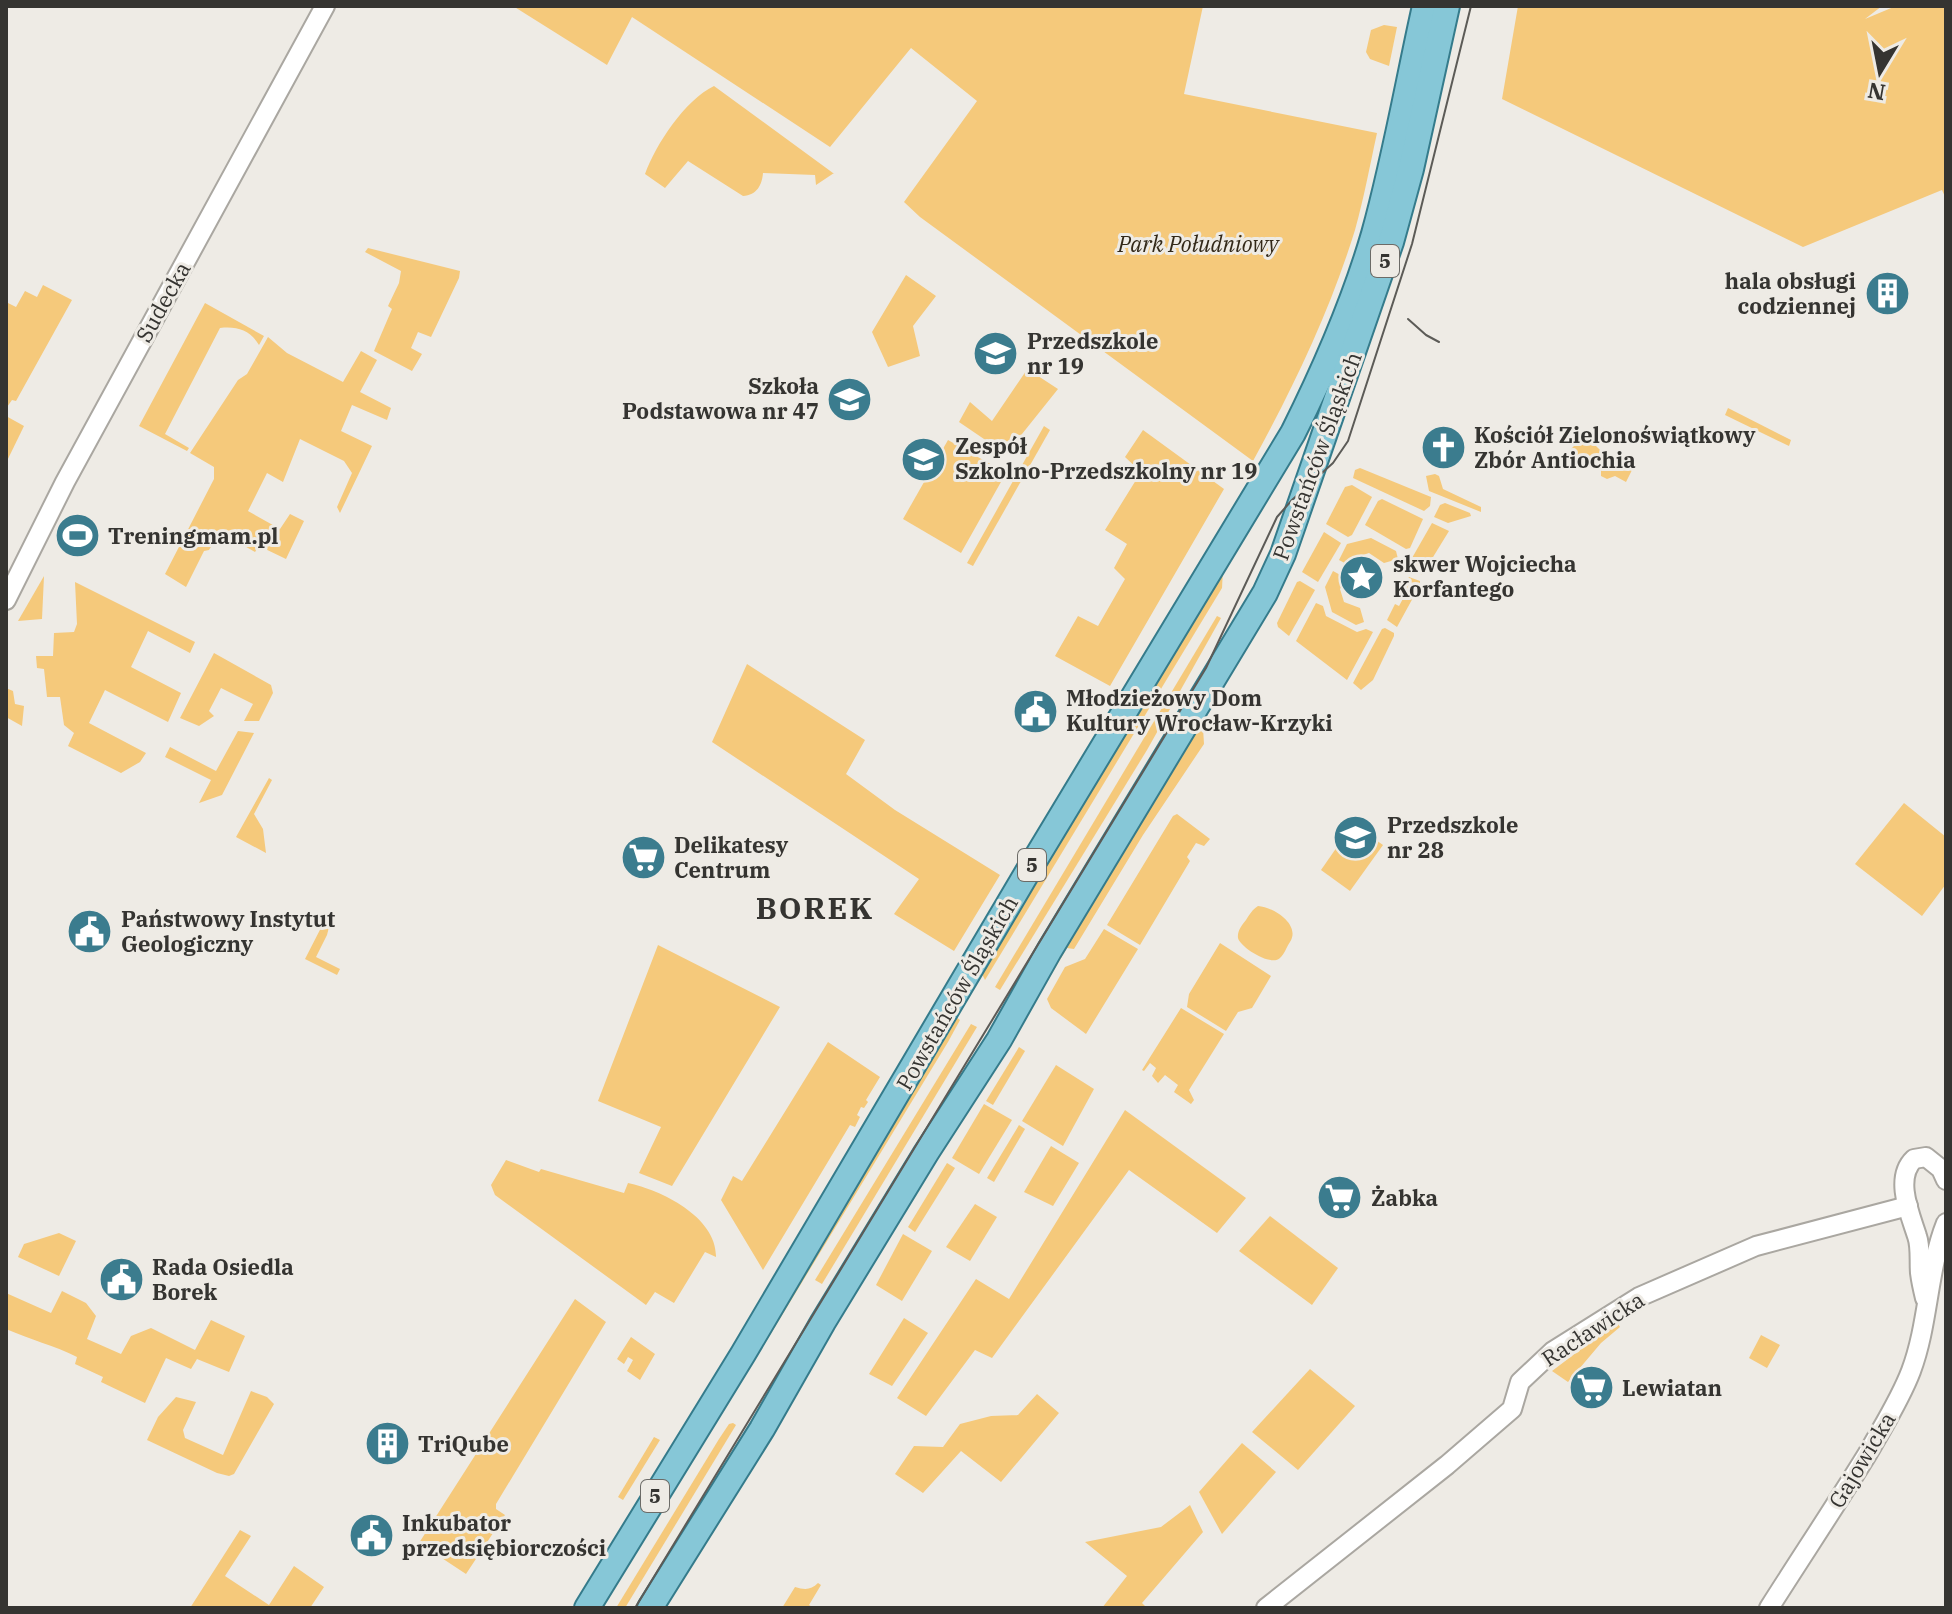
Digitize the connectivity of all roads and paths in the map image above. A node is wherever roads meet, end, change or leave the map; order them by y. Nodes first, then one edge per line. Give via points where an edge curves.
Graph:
1 (325, 6) edge
2 (1425, 6) edge
3 (1447, 6) edge
4 (6, 600) edge
5 (1946, 1180) edge
6 (1908, 1206) junction
7 (1943, 1229) edge
8 (1918, 1236) junction
9 (1926, 1300) junction
10 (587, 1608) edge
11 (650, 1608) edge
12 (1266, 1608) edge
13 (1769, 1608) edge

1 - 4 street, Sudecka
2 - 10 main road, Powstańców Śląskich / 5 via 1373,235 1348,310 1293,433
3 - 11 main road, Powstańców Śląskich / 5 via 1391,242 1265,593 999,1040
5 - 6 street, Gajowicka via 1935,1162 1914,1159 1906,1169
6 - 8 street, Gajowicka
6 - 12 street, Racławicka via 1756,1246 1639,1297 1553,1351 1520,1382 1512,1409
7 - 8 street via 1931,1240
7 - 9 street, Gajowicka
8 - 9 street, Gajowicka
9 - 13 street, Gajowicka via 1918,1351 1900,1396

